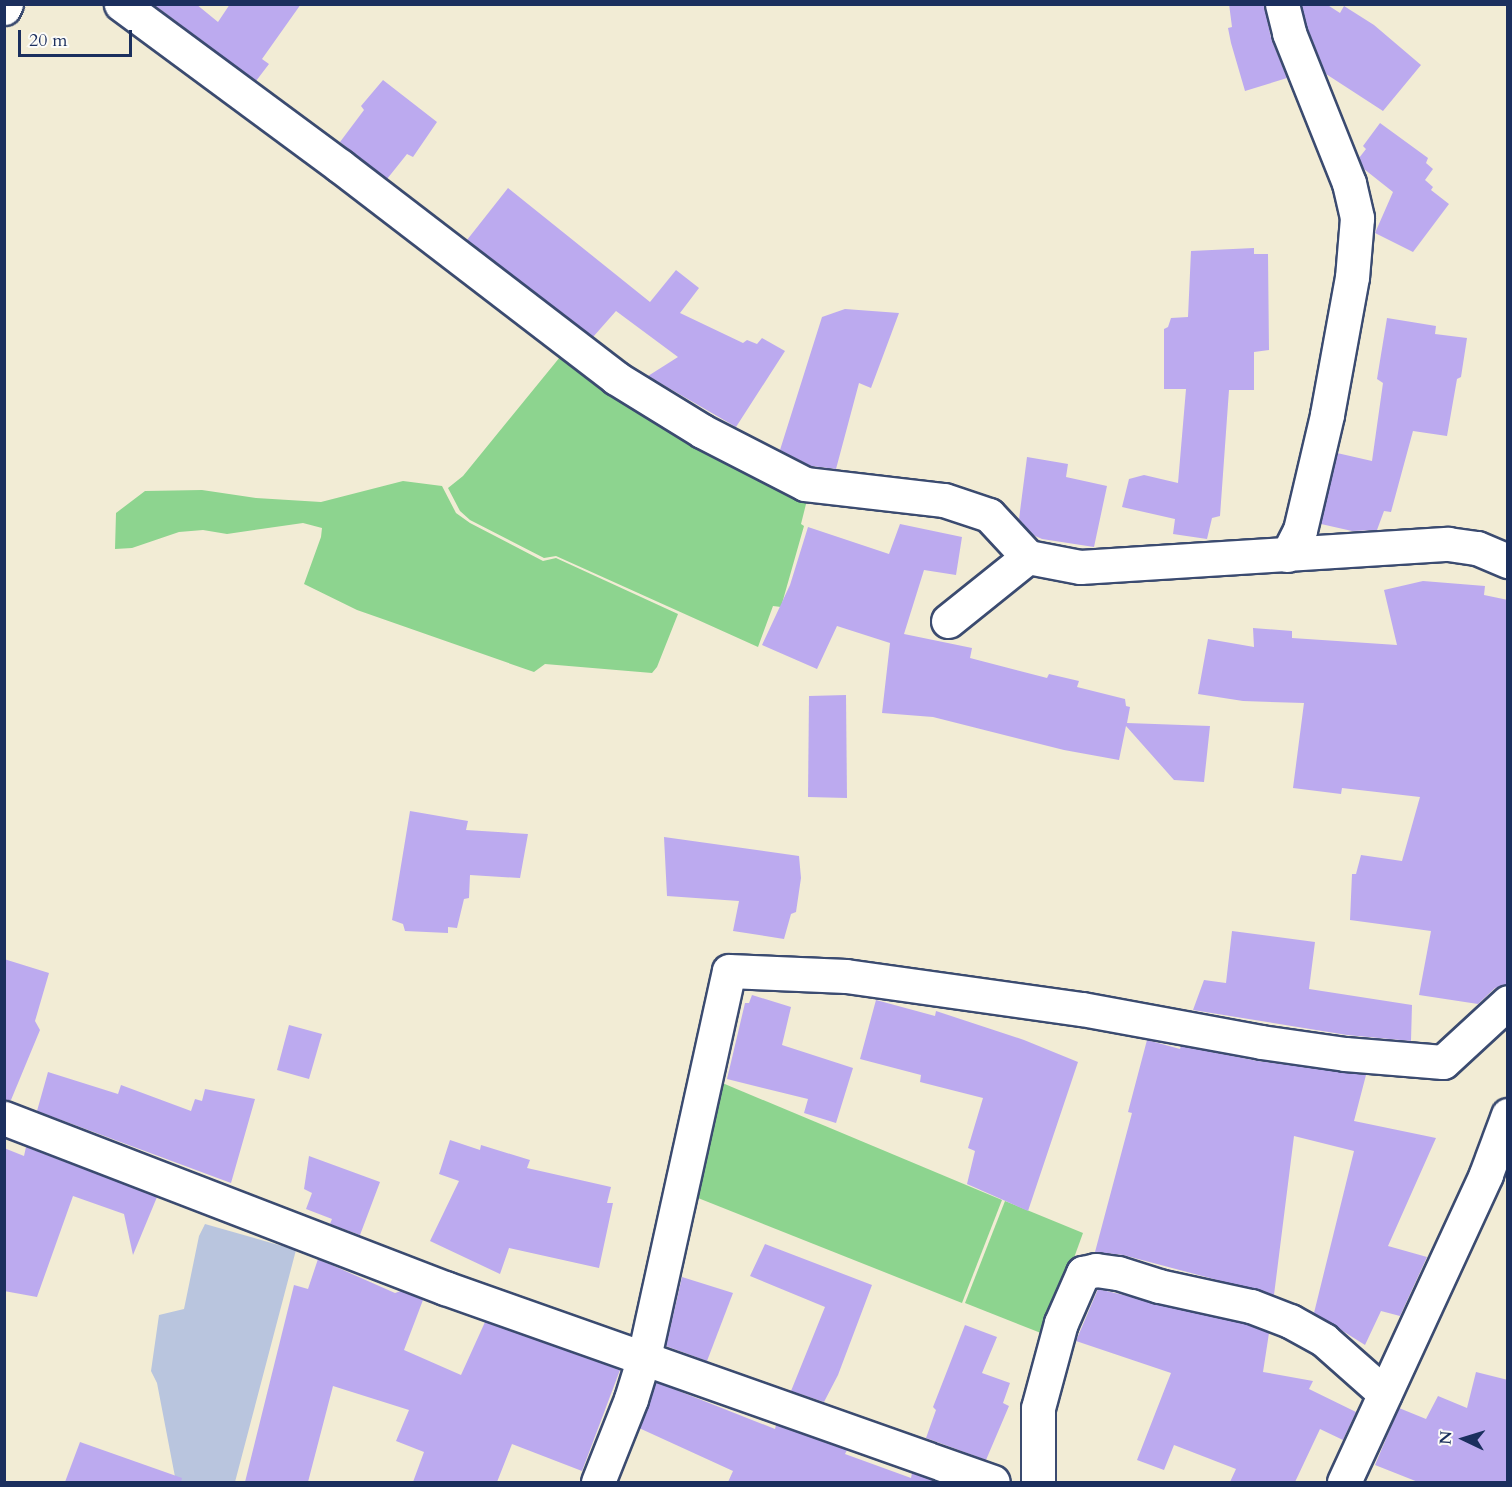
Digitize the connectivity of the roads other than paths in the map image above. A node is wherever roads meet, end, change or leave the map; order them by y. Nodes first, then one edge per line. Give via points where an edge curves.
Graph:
1 (121, 4) edge
2 (1282, 4) edge
3 (1287, 555) junction
4 (1028, 557) junction
5 (1508, 561) edge
6 (948, 621) dead end
7 (1508, 1002) edge
8 (1508, 1115) edge
9 (4, 1118) edge
10 (644, 1357) junction
11 (1385, 1394) junction
12 (598, 1482) edge
13 (993, 1482) edge
14 (1038, 1482) edge
15 (1344, 1482) edge

1 - 4 street via 616,378 702,431 805,484 944,500 989,515
2 - 3 street via 1289,33 1349,183 1357,218 1352,277 1327,415 1300,530
3 - 4 street via 1080,567
3 - 5 street via 1448,544 1477,548
4 - 6 street
7 - 10 street via 1443,1062 1334,1053 1082,1009 846,976 729,972
8 - 11 street via 1486,1174
9 - 10 street via 445,1288
10 - 12 street via 632,1399
10 - 13 street
11 - 14 street via 1324,1340 1290,1321 1251,1306 1096,1270 1083,1274 1061,1323 1038,1408
11 - 15 street

